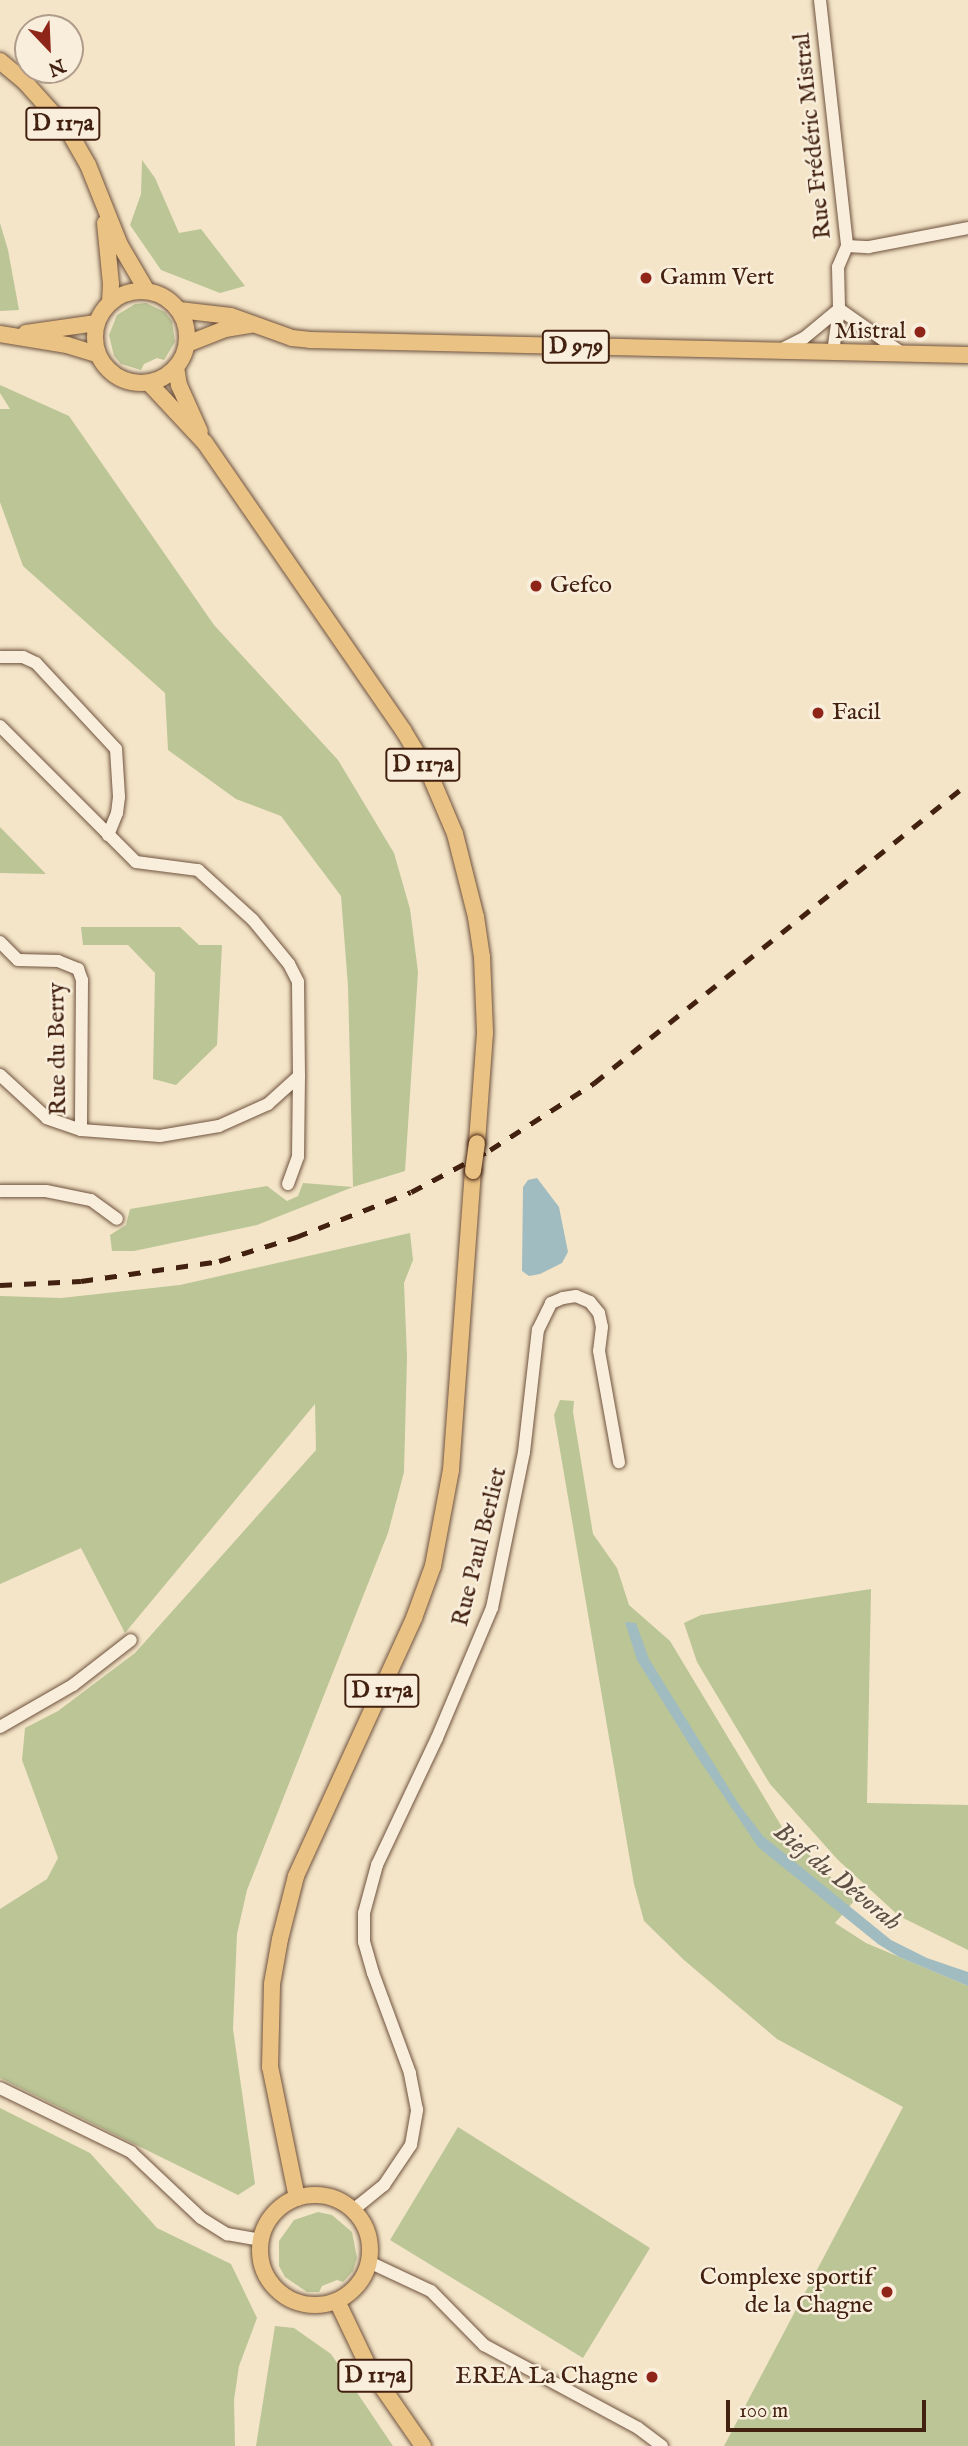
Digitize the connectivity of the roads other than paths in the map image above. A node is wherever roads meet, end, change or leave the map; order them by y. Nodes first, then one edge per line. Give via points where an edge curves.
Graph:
1 (820, 0) edge
2 (0, 61) edge
3 (103, 203) junction
4 (968, 228) edge
5 (847, 246) junction
6 (147, 291) junction
7 (110, 302) junction
8 (839, 309) junction
9 (178, 310) junction
10 (96, 323) junction
11 (251, 325) junction
12 (6, 334) edge
13 (187, 344) junction
14 (776, 352) junction
15 (833, 353) junction
16 (97, 354) junction
17 (903, 354) junction
18 (968, 355) edge
19 (176, 367) junction
20 (149, 383) junction
21 (205, 443) junction
22 (0, 657) edge
23 (0, 726) edge
24 (108, 835) junction
25 (0, 942) edge
26 (0, 1075) edge
27 (299, 1076) junction
28 (81, 1130) junction
29 (288, 1184) dead end
30 (0, 1191) edge
31 (117, 1219) dead end
32 (619, 1462) dead end
33 (131, 1640) dead end
34 (0, 1727) edge
35 (0, 2088) edge
36 (297, 2198) junction
37 (353, 2210) junction
38 (262, 2239) junction
39 (369, 2262) junction
40 (337, 2301) junction
41 (423, 2446) edge
42 (662, 2446) edge

1 - 5 street, Rue Frédéric Mistral
2 - 3 main road, D 117a via 24,80 68,130
3 - 6 main road, D 117a via 120,245
3 - 7 main road, D 117a
4 - 5 street via 869,247
5 - 8 street, Rue Frédéric Mistral via 838,267
6 - 7 main road via 134,291
6 - 9 main road via 165,297
7 - 10 main road
8 - 14 street via 804,338
8 - 15 street, Rue Frédéric Mistral
8 - 17 street
9 - 11 main road, D 979 via 231,316
9 - 13 main road
10 - 12 main road
10 - 16 main road
11 - 13 main road
11 - 14 main road, D 979 via 310,340
12 - 16 main road
13 - 19 main road
14 - 15 main road, D 979
15 - 17 main road, D 979
16 - 20 main road via 112,374
17 - 18 main road, D 979
19 - 20 main road
19 - 21 main road, D 117a
20 - 21 main road, D 117a
21 - 36 main road, D 117a, bridge via 430,775 455,834 482,957 485,1033 477,1143 450,1469 433,1566 404,1641 296,1876 272,1984 270,2067
22 - 24 street via 23,657 36,663 116,749 119,797
23 - 24 street
24 - 27 street via 136,862 198,870 253,920 289,964 298,982
25 - 28 street, Rue du Berry via 18,960 58,961 78,969 82,980
26 - 28 street via 47,1118
27 - 28 street via 268,1104 219,1126 160,1136
27 - 29 street via 298,1157
30 - 31 street via 46,1191 91,1200
32 - 37 street, Rue Paul Berliet via 599,1351 599,1313 576,1296 563,1298 551,1303 538,1330 524,1452 492,1608 377,1864 363,1913 364,1941 410,2073 417,2110 411,2144 384,2185
33 - 34 street via 73,1685
35 - 38 street via 131,2152 201,2218 227,2234
36 - 37 main road via 325,2196
36 - 38 main road via 274,2214
37 - 39 main road via 367,2234
38 - 40 main road via 263,2266 276,2288 298,2302
39 - 40 main road via 358,2285
39 - 42 street via 431,2291 484,2345 638,2428
40 - 41 main road, D 117a via 369,2368

